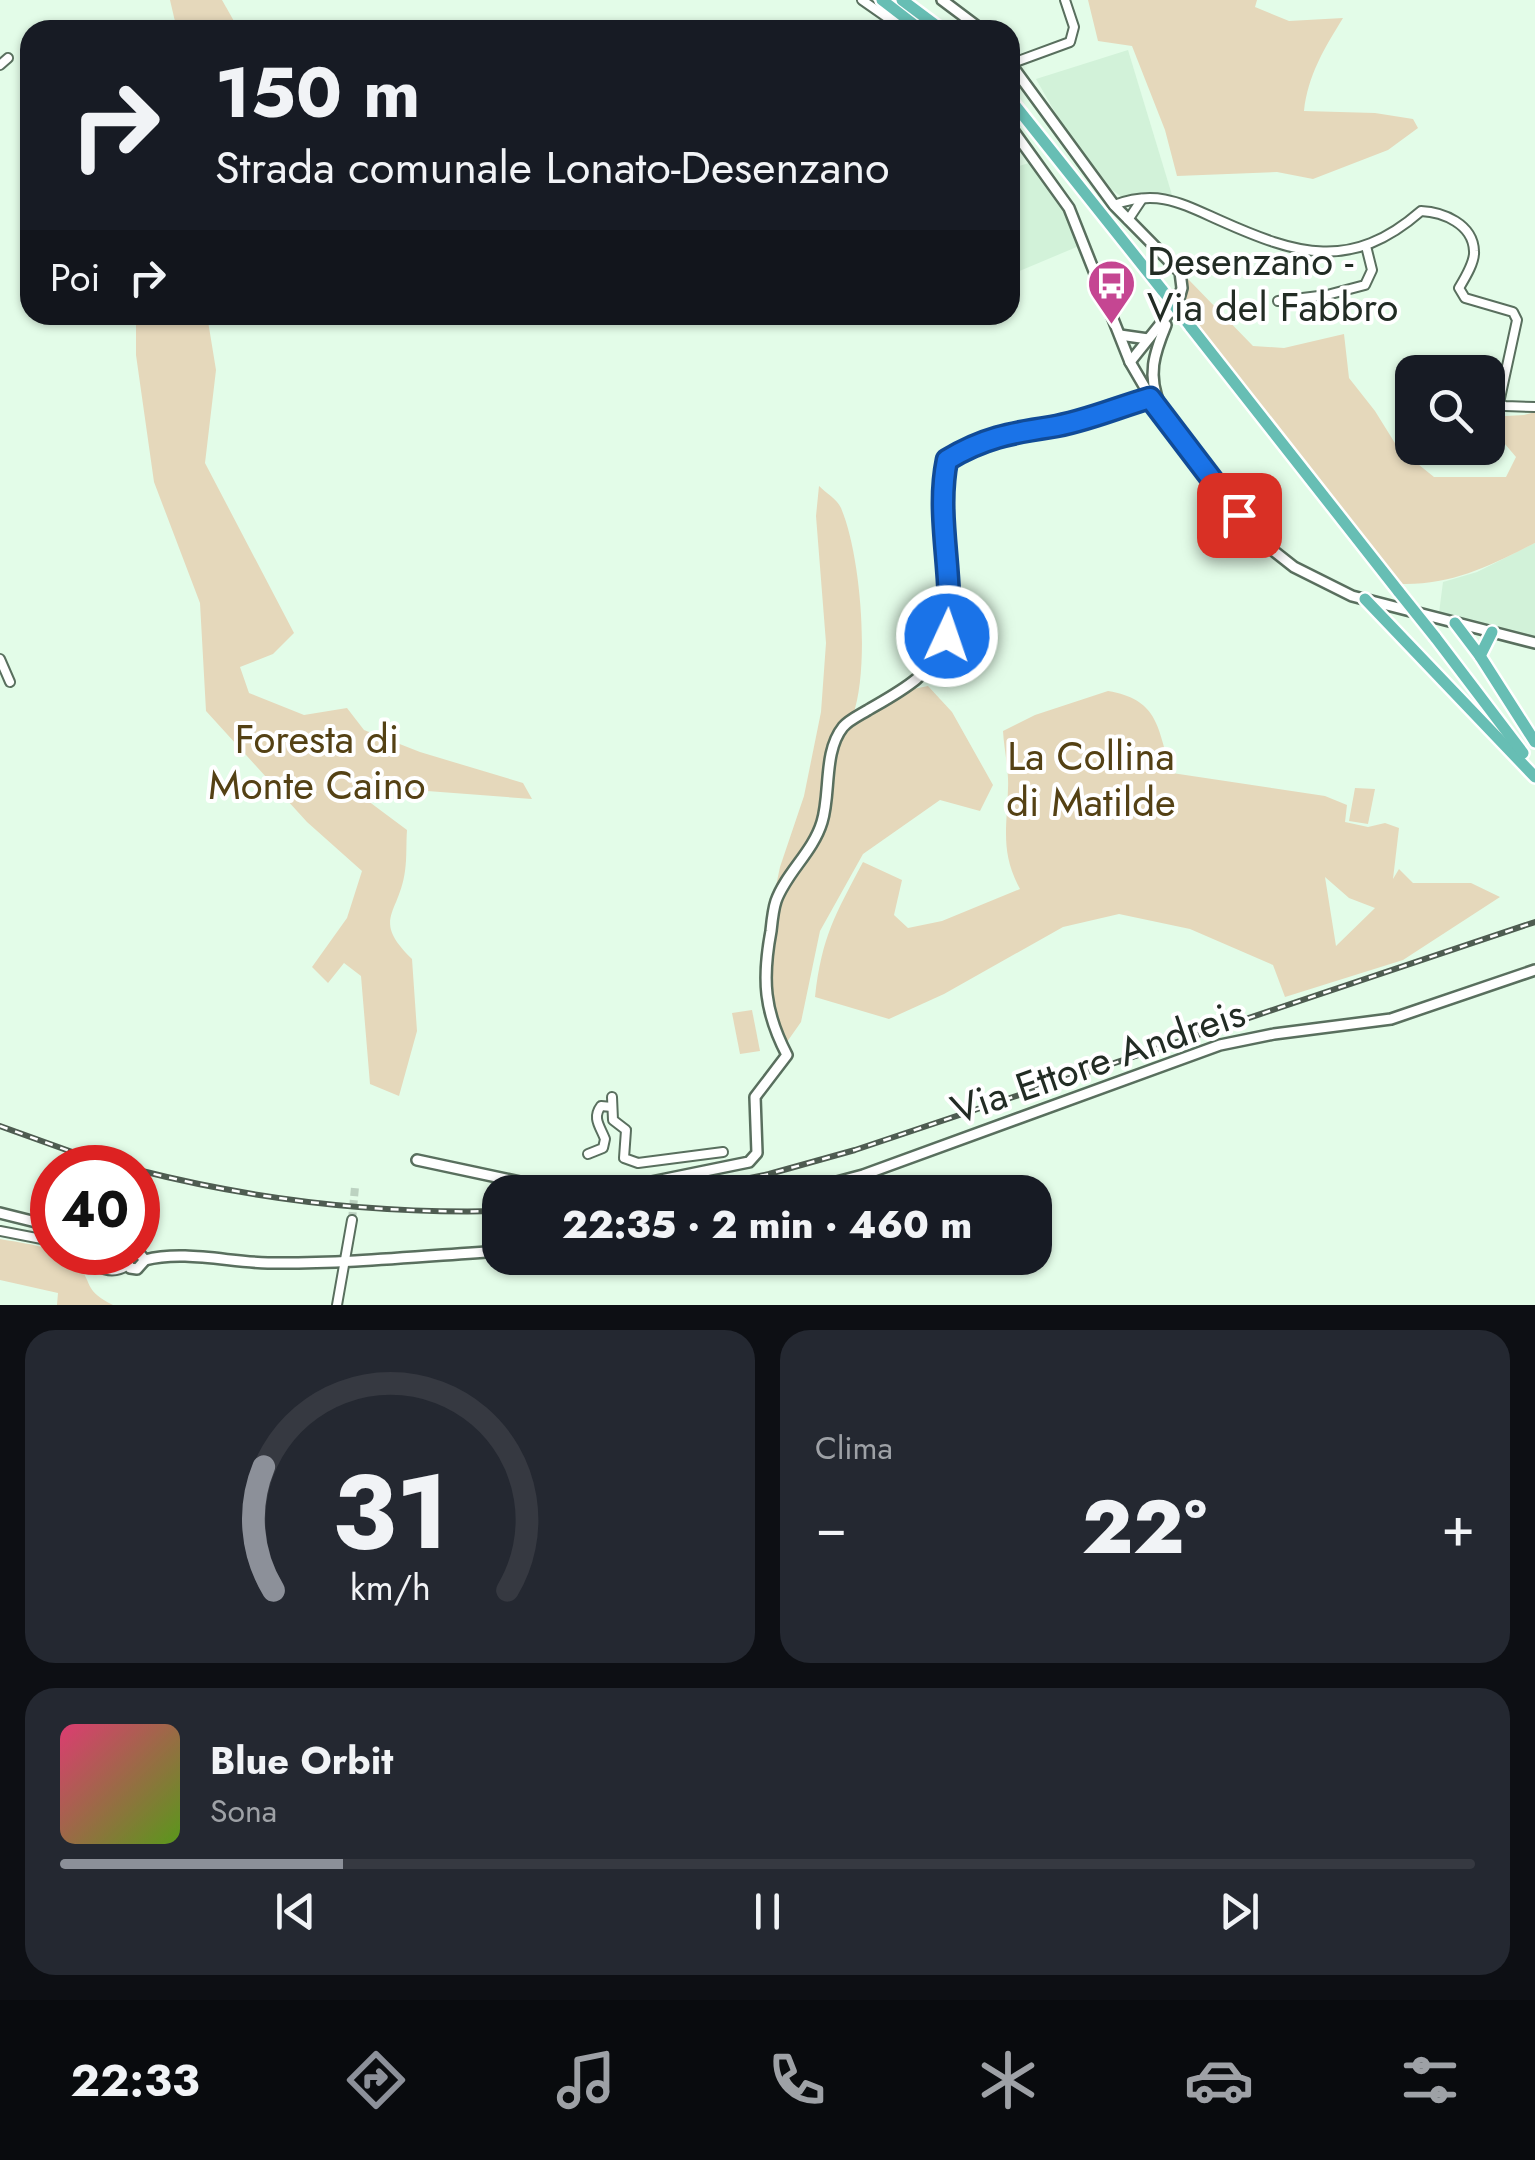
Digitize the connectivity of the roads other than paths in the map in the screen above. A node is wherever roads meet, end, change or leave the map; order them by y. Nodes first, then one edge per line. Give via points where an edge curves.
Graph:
1 (862, 0) edge
2 (882, 0) edge
3 (902, 0) edge
4 (942, 0) edge
5 (1065, 0) edge
6 (891, 20) edge
7 (908, 20) edge
8 (929, 20) edge
9 (969, 20) edge
10 (1020, 60) edge
11 (1020, 78) edge
12 (1020, 112) edge
13 (1020, 140) edge
14 (1142, 199) junction
15 (1114, 205) junction
16 (1128, 220) junction
17 (1366, 246) junction
18 (1278, 301) dead end
19 (1168, 318) junction
20 (1120, 334) junction
21 (1148, 339) junction
22 (1154, 353) junction
23 (1130, 362) junction
24 (1150, 398) junction
25 (1535, 408) edge
26 (1164, 413) junction
27 (1365, 599) junction
28 (1455, 623) junction
29 (1492, 632) junction
30 (1535, 643) edge
31 (1480, 656) junction
32 (0, 659) edge
33 (10, 682) dead end
34 (1535, 742) edge
35 (1535, 768) edge
36 (1535, 777) edge
37 (1535, 970) edge
38 (723, 1152) dead end
39 (588, 1154) dead end
40 (417, 1160) dead end
41 (863, 1175) edge
42 (0, 1213) edge
43 (30, 1220) edge
44 (352, 1220) tunnel mouth
45 (0, 1231) edge
46 (30, 1237) edge
47 (482, 1252) edge
48 (160, 1254) edge
49 (345, 1260) junction
50 (336, 1305) edge

1 - 6 street
2 - 7 highway
3 - 8 highway
4 - 9 street
5 - 10 street via 1074,27 1070,42
11 - 15 street
12 - 35 highway, bridge
13 - 20 street via 1069,208
14 - 15 street
14 - 16 street
14 - 17 street via 1174,199 1318,254
15 - 16 street
16 - 19 street via 1180,272 1180,296
17 - 18 street via 1372,270 1365,285
17 - 25 street via 1421,211 1454,220 1475,254 1460,288 1464,298 1514,312 1517,320 1499,403
19 - 21 street
19 - 22 street
20 - 21 street
20 - 23 street
21 - 23 street
22 - 23 street
22 - 26 street via 1152,378
23 - 24 street
24 - 26 street
24 - 40 street via 996,436 947,460 947,636 936,660 913,683 846,724 836,738 820,827 776,900 766,996 771,1025 787,1055 755,1097 757,1153 749,1162 607,1192 568,1192
26 - 27 street via 1256,537 1316,580
27 - 28 street
27 - 36 highway
28 - 29 street
28 - 31 highway
29 - 30 street
29 - 31 highway
31 - 34 highway
32 - 33 street
37 - 41 street, Via Ettore Andreis via 1391,1020 1220,1045
38 - 39 street via 629,1162 622,1148 626,1130 614,1120 612,1102 596,1113 603,1148
42 - 43 street
44 - 49 street
45 - 46 street
47 - 49 street
48 - 49 street via 228,1262
49 - 50 street

